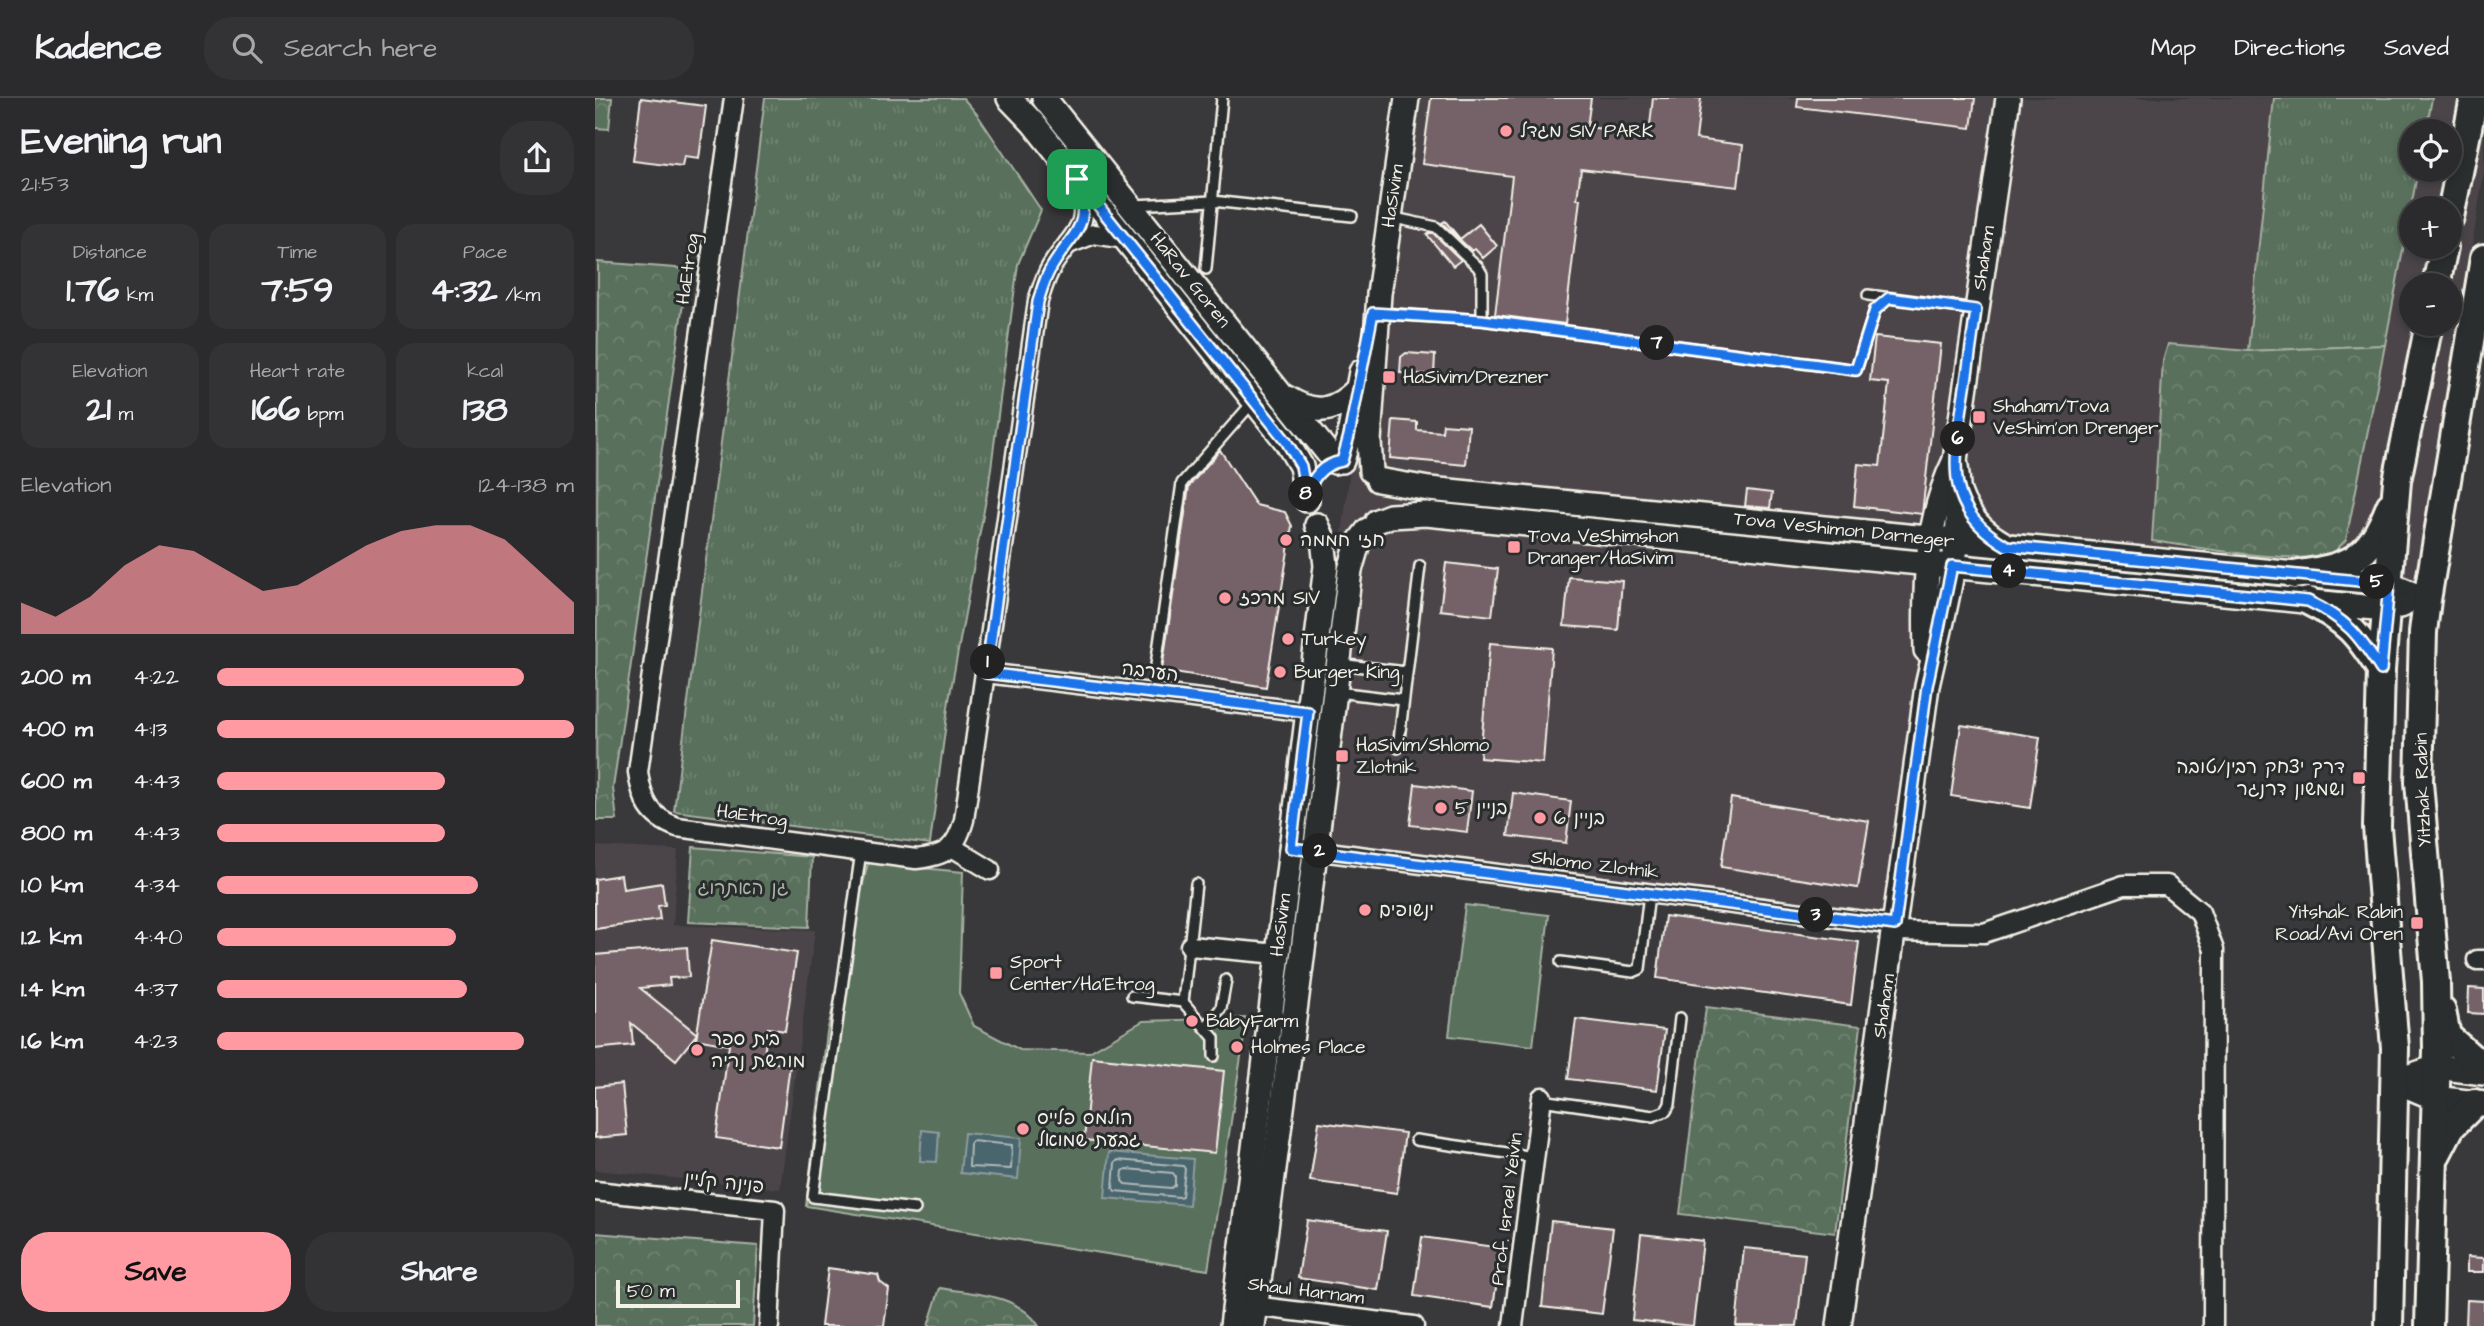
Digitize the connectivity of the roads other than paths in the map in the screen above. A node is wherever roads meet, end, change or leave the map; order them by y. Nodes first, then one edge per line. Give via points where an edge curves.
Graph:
1 (734, 98) edge
2 (1009, 98) edge
3 (1044, 98) edge
4 (1222, 98) edge
5 (1407, 98) edge
6 (2008, 98) edge
7 (2474, 98) edge
8 (1077, 179) junction
9 (2454, 196) edge
10 (1212, 201) junction
11 (1130, 205) junction
12 (1352, 216) dead end
13 (1390, 217) junction
14 (1125, 239) junction
15 (1068, 244) junction
16 (2484, 258) edge
17 (1206, 269) dead end
18 (1868, 295) dead end
19 (1889, 298) junction
20 (1377, 307) junction
21 (1976, 310) junction
22 (1482, 320) junction
23 (2427, 336) edge
24 (1358, 388) junction
25 (1282, 395) junction
26 (1254, 401) junction
27 (1955, 460) junction
28 (1338, 462) junction
29 (1374, 475) junction
30 (2397, 481) junction
31 (1958, 489) junction
32 (1307, 500) junction
33 (1317, 524) junction
34 (1372, 525) junction
35 (1932, 538) junction
36 (1956, 541) junction
37 (2007, 546) junction
38 (1928, 563) junction
39 (1420, 566) dead end
40 (1952, 566) junction
41 (2294, 575) junction
42 (2387, 597) junction
43 (2427, 600) junction
44 (2308, 601) junction
45 (1339, 664) junction
46 (2381, 670) junction
47 (1406, 672) junction
48 (986, 673) junction
49 (1927, 686) junction
50 (1335, 692) junction
51 (1151, 693) junction
52 (1403, 700) junction
53 (1308, 712) junction
54 (1398, 748) dead end
55 (952, 848) junction
56 (1291, 848) junction
57 (861, 851) junction
58 (1316, 851) junction
59 (990, 870) dead end
60 (1196, 884) dead end
61 (1649, 894) junction
62 (1894, 928) junction
63 (1190, 947) junction
64 (1278, 954) junction
65 (1561, 962) dead end
66 (1226, 980) dead end
67 (2436, 982) junction
68 (1132, 996) dead end
69 (1183, 1002) junction
70 (1680, 1018) dead end
71 (1206, 1027) junction
72 (1214, 1056) dead end
73 (2484, 1063) edge
74 (2437, 1068) junction
75 (2484, 1073) edge
76 (2395, 1081) junction
77 (1542, 1098) joint
78 (2435, 1098) junction
79 (2479, 1104) edge
80 (1416, 1140) dead end
81 (1535, 1157) junction
82 (2435, 1159) junction
83 (595, 1191) edge
84 (915, 1209) dead end
85 (1244, 1315) edge
86 (769, 1326) edge
87 (1414, 1326) edge
88 (1513, 1326) edge
89 (1839, 1326) edge
90 (2213, 1326) edge
91 (2389, 1326) edge
92 (2429, 1326) edge

1 - 57 street, HaEtrog via 639,755 640,788 656,817 677,827
2 - 8 street, HaRav Goren
3 - 11 street, HaRav Goren
4 - 10 lane
5 - 13 street, HaSivim
6 - 21 street, Shaham
7 - 9 main road
8 - 14 street, HaRav Goren
8 - 15 street via 1084,203 1082,222
10 - 11 lane
10 - 12 lane
10 - 17 lane
11 - 25 street, HaRav Goren
13 - 20 street, HaSivim
13 - 22 lane via 1436,227 1478,267
14 - 15 street via 1094,234
14 - 26 street, HaRav Goren
15 - 48 street via 1051,267 1038,302
16 - 43 main road, Yitzhak Rabin
18 - 19 lane
19 - 21 lane
19 - 22 lane via 1875,310 1856,370
20 - 22 lane
20 - 24 street, HaSivim
20 - 29 street, HaSivim via 1369,441
21 - 27 street, Shaham
23 - 30 main road
24 - 25 street via 1338,406 1315,410
24 - 28 street, HaSivim
25 - 28 street, HaRav Goren
26 - 32 street, HaRav Goren via 1297,457
26 - 51 lane via 1182,483
27 - 31 street, Shaham
27 - 35 street, Shaham via 1940,495
28 - 29 street via 1362,465
28 - 32 street via 1314,477
29 - 34 street via 1384,500
29 - 35 street, Tova VeShimon Darneger via 1429,489
30 - 41 main road via 2380,528 2358,557 2332,569
30 - 42 main road
31 - 36 street, Shaham
31 - 37 street via 1975,522
32 - 33 street
33 - 34 street via 1326,532 1347,537
33 - 53 street, HaSivim via 1326,566
34 - 38 street, Tova VeShimon Darneger via 1390,516 1426,514
34 - 45 street, HaSivim via 1353,554
35 - 36 street, Tova VeShimon Darneger
35 - 38 street, Shaham
36 - 37 street, Tova VeShimon Darneger
36 - 40 street, Shaham
37 - 41 street, Tova VeShimon Darneger
38 - 40 street, Tova VeShimon Darneger
38 - 49 street, Shaham
39 - 47 lane
40 - 44 street, Tova VeShimon Darneger
40 - 49 street, Shaham
41 - 42 street, Tova VeShimon Darneger
42 - 43 street, Tova VeShimon Darneger
42 - 44 street, Tova VeShimon Darneger
42 - 46 main road
43 - 67 main road, Yitzhak Rabin via 2419,782
44 - 46 main road via 2345,622
45 - 47 lane
45 - 50 street, HaSivim
46 - 76 main road via 2377,827
47 - 52 lane
48 - 51 street, הערבה
48 - 55 street via 964,820
49 - 62 street, Shaham
50 - 52 lane
50 - 58 street, HaSivim
51 - 53 street, הערבה
52 - 54 lane
53 - 56 street, HaSivim
55 - 57 street, HaEtrog via 916,859
55 - 59 street
56 - 58 street, Shlomo Zlotnik
56 - 64 street, HaSivim
57 - 84 lane via 813,1197
58 - 61 street, Shlomo Zlotnik
58 - 85 street, HaSivim
60 - 63 lane
61 - 62 street, Shlomo Zlotnik
61 - 65 lane via 1640,969 1633,972
62 - 89 street, Shaham
62 - 90 street, Shlomo Zlotnik via 1984,933 2124,886 2167,885 2200,912 2214,950
63 - 64 street
63 - 69 lane
64 - 85 street, HaSivim
66 - 71 lane via 1221,1008
67 - 73 main road via 2447,1036
67 - 74 main road, Yitzhak Rabin
68 - 69 lane
69 - 71 lane
70 - 77 lane via 1671,1104 1666,1111 1653,1116
71 - 72 lane via 1214,1038
74 - 75 street
74 - 76 street
74 - 78 main road, Yitzhak Rabin
76 - 78 street
76 - 91 main road
77 - 81 street, Prof. Israel Yeivin
78 - 79 street
78 - 82 main road, Yitzhak Rabin
79 - 82 main road via 2451,1127
80 - 81 lane
81 - 88 street, Prof. Israel Yeivin
82 - 92 main road, Yitzhak Rabin
83 - 86 street, פנינה קליין via 775,1209
85 - 87 street, Shaul Harnam

